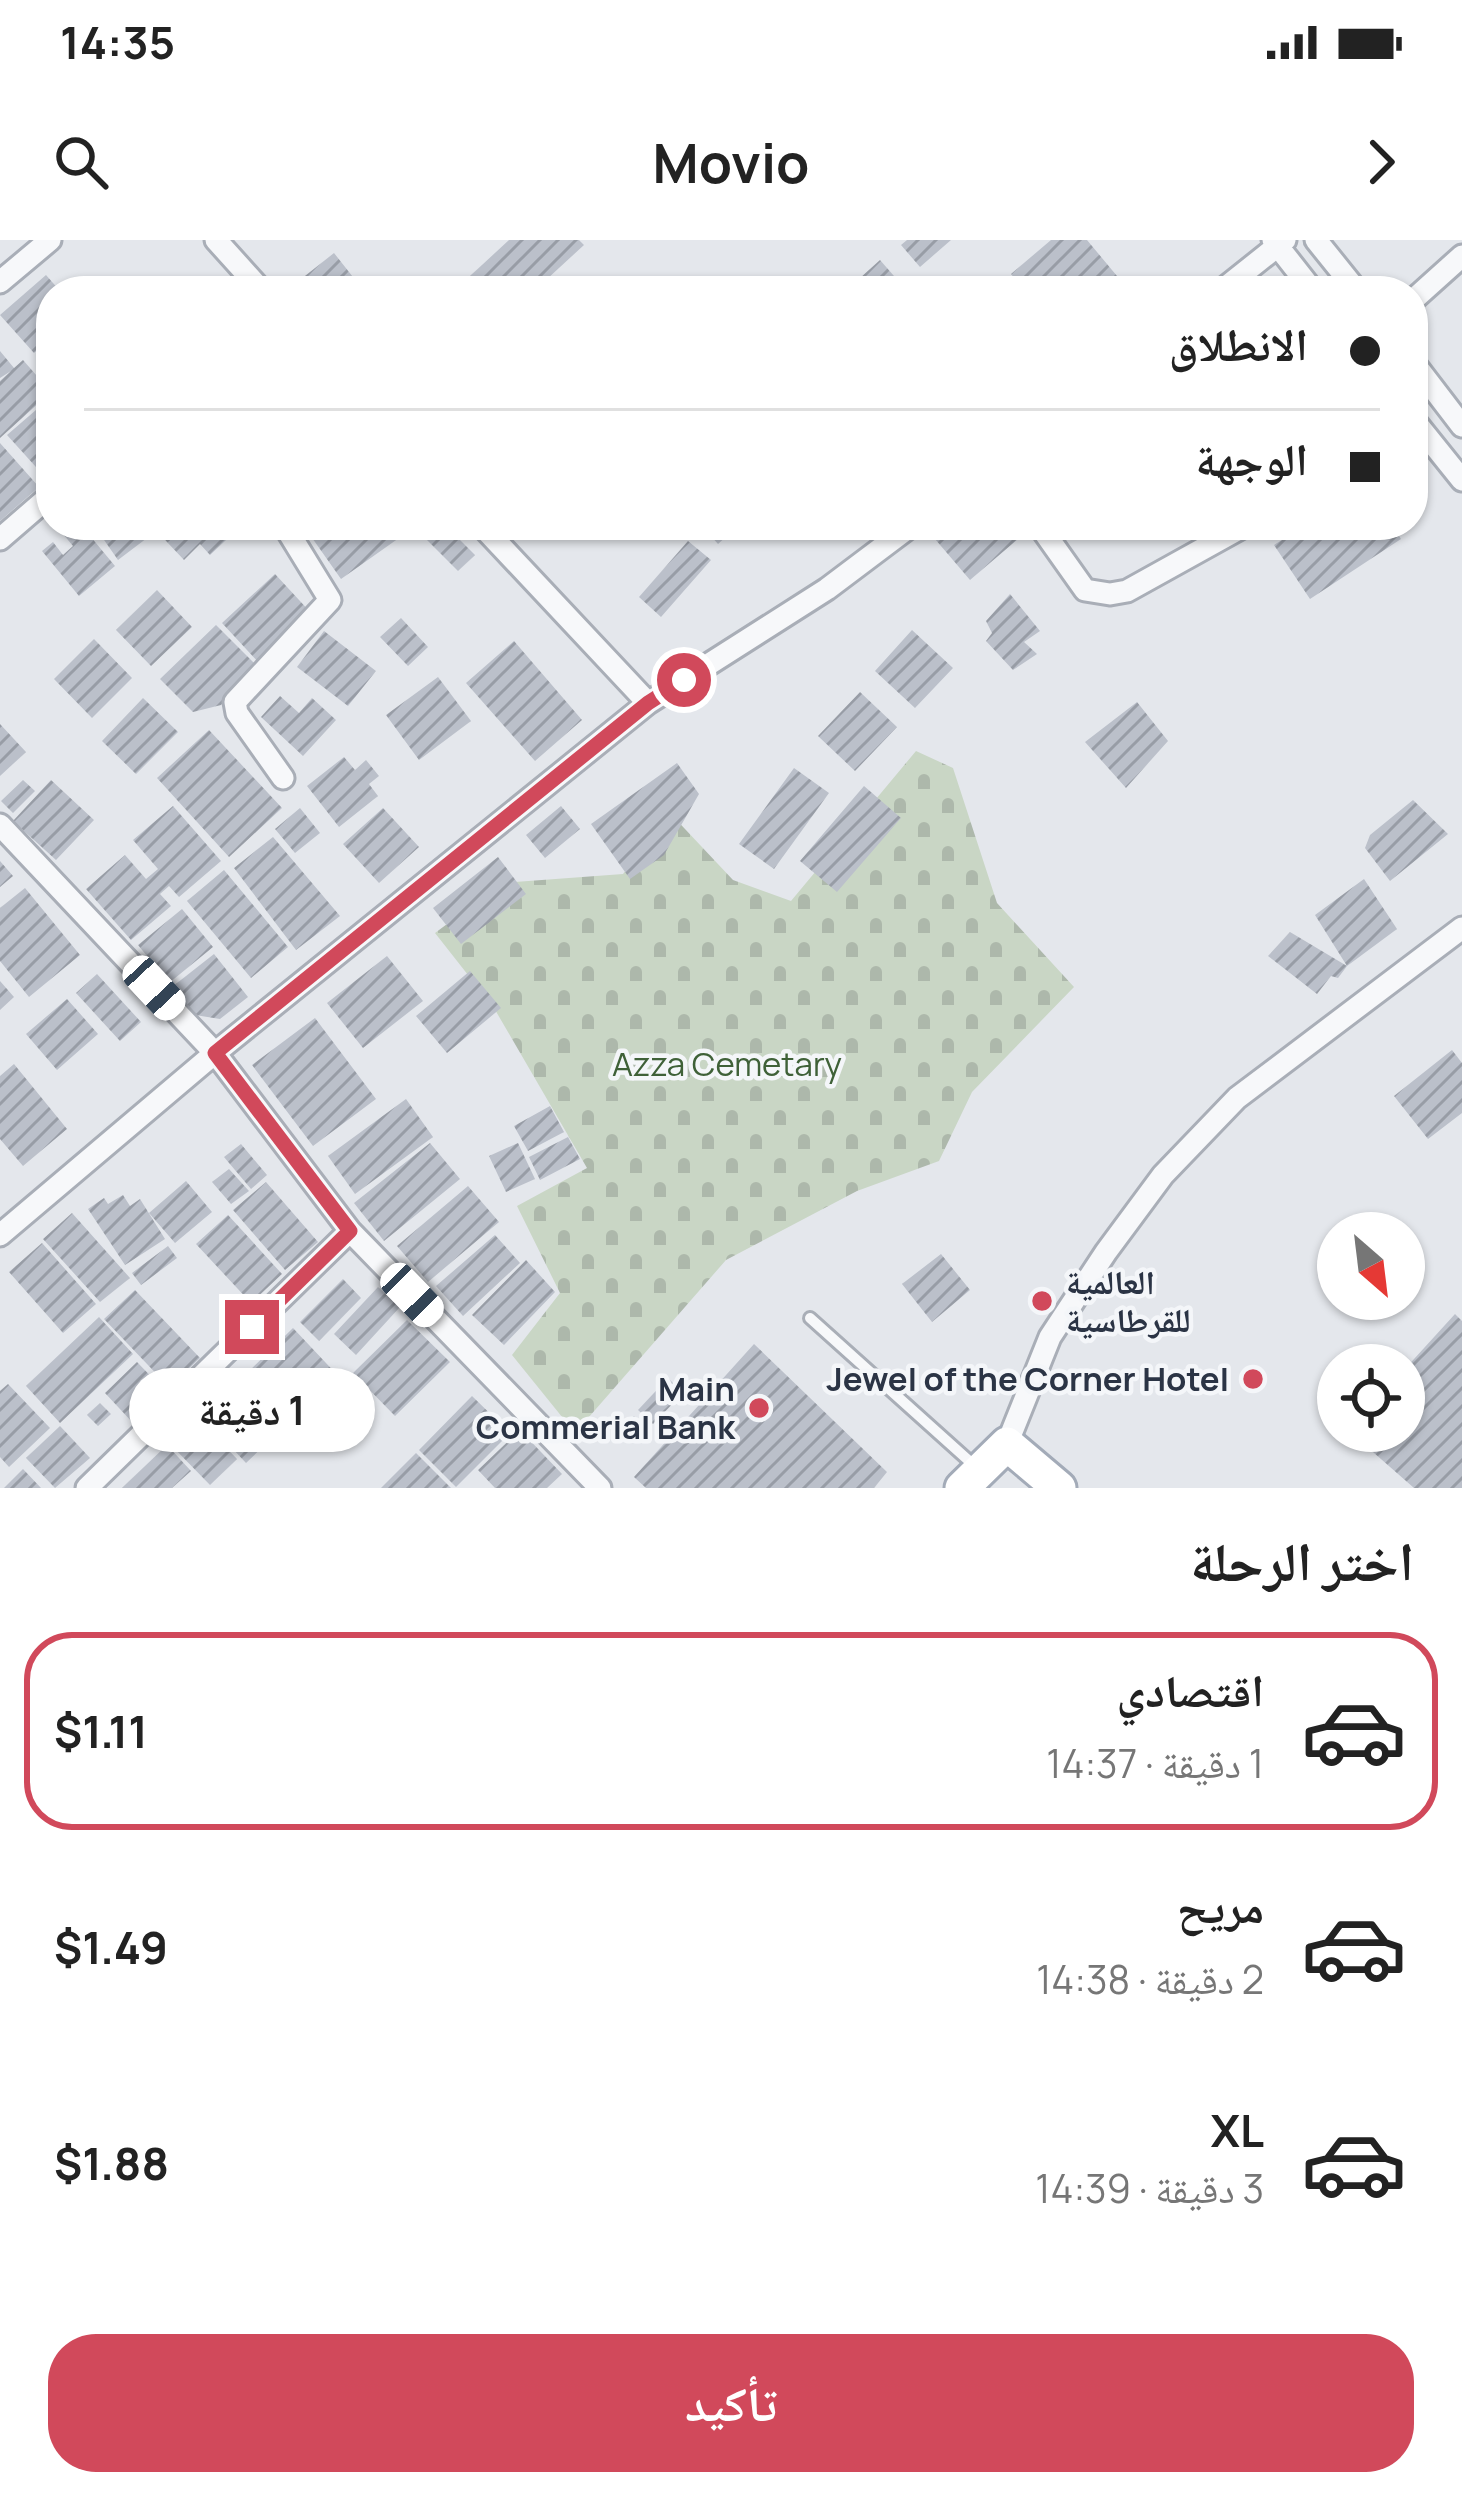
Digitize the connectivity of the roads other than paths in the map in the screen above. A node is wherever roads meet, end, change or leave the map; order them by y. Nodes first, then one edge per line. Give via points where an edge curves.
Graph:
1 (50, 240) edge
2 (215, 240) edge
3 (1316, 240) edge
4 (1279, 242) edge
5 (1462, 256) edge
6 (248, 276) edge
7 (1239, 276) edge
8 (1303, 276) edge
9 (1346, 276) edge
10 (0, 282) edge
11 (1428, 287) edge
12 (1428, 382) edge
13 (1462, 426) edge
14 (1428, 438) edge
15 (1462, 480) edge
16 (36, 507) edge
17 (0, 539) edge
18 (294, 540) edge
19 (495, 540) edge
20 (892, 540) edge
21 (1050, 540) edge
22 (1219, 540) edge
23 (648, 703) junction
24 (284, 778) dead end
25 (0, 825) edge
26 (1462, 928) edge
27 (215, 1053) junction
28 (350, 1231) junction
29 (0, 1235) edge
30 (809, 1318) dead end
31 (1007, 1444) junction
32 (971, 1479) edge
33 (87, 1488) edge
34 (600, 1488) edge
35 (1059, 1488) edge

1 - 10 street
2 - 6 street
3 - 9 street
4 - 7 street
4 - 8 street
5 - 11 street
12 - 13 street
14 - 15 street
16 - 17 street
18 - 24 street via 331,599 235,702
19 - 23 street
20 - 23 street
21 - 22 street via 1085,590 1110,594
23 - 27 street
25 - 27 street
26 - 31 street via 1237,1098 1163,1175 1050,1337
27 - 28 street
27 - 29 street
28 - 33 street
28 - 34 street
30 - 32 lane
31 - 32 main road
31 - 35 main road

